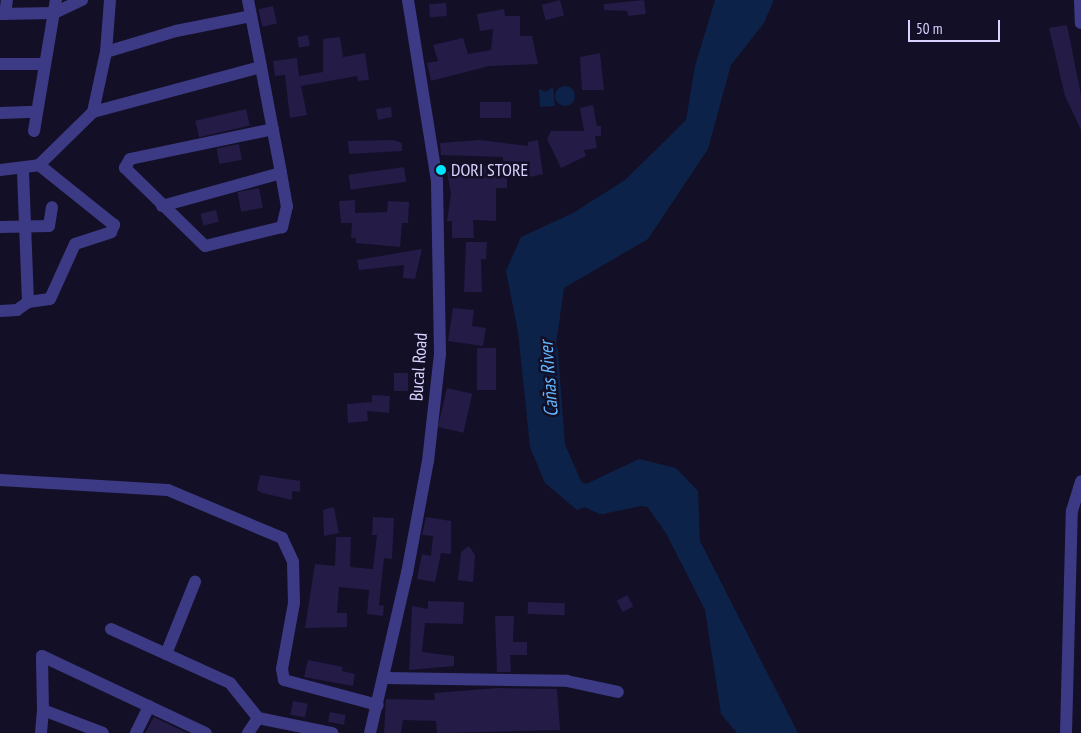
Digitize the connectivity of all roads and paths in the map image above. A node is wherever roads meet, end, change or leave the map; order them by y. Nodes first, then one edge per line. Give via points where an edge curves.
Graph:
1 (7, 0) edge
2 (56, 0) edge
3 (82, 0) edge
4 (110, 0) edge
5 (248, 0) edge
6 (408, 0) edge
7 (1080, 0) edge
8 (54, 13) junction
9 (2, 14) edge
10 (251, 16) junction
11 (1081, 23) edge
12 (106, 52) junction
13 (0, 64) edge
14 (42, 64) junction
15 (261, 68) junction
16 (36, 112) junction
17 (92, 112) junction
18 (0, 113) edge
19 (273, 129) junction
20 (34, 131) dead end
21 (39, 165) junction
22 (0, 170) edge
23 (23, 170) junction
24 (281, 173) junction
25 (162, 206) junction
26 (52, 207) dead end
27 (0, 227) edge
28 (25, 227) junction
29 (28, 302) junction
30 (0, 311) edge
31 (0, 480) edge
32 (1081, 481) edge
33 (195, 582) dead end
34 (111, 630) dead end
35 (166, 654) junction
36 (386, 678) junction
37 (618, 692) dead end
38 (378, 705) junction
39 (149, 706) junction
40 (1081, 706) edge
41 (1068, 708) junction
42 (43, 710) junction
43 (258, 718) junction
44 (201, 732) edge
45 (41, 733) edge
46 (103, 733) edge
47 (136, 733) edge
48 (248, 733) edge
49 (332, 733) edge
50 (370, 733) edge
51 (1066, 733) edge

1 - 9 street
2 - 8 street
3 - 8 street
4 - 12 street
5 - 10 street
6 - 36 street, Bucal Road via 437,181 440,354 428,461
7 - 11 street
8 - 9 street
8 - 14 street
10 - 12 street via 176,30
10 - 15 street
12 - 17 street
13 - 14 street
14 - 16 street
15 - 17 street
15 - 19 street
16 - 18 street
16 - 20 street
17 - 21 street
19 - 24 street
19 - 25 street via 130,159 125,168
21 - 23 street
21 - 29 street via 114,225 111,232 75,244 50,299
22 - 23 street
23 - 28 street
24 - 25 street
24 - 25 street via 287,206 282,227 214,247 206,246
26 - 28 street via 49,226
27 - 28 street
28 - 29 street
29 - 30 street via 17,310
31 - 38 street via 168,490 282,538 293,562 294,603 282,669 284,680
32 - 41 street via 1072,510
33 - 35 street
34 - 35 street
35 - 43 street via 230,683
36 - 37 street via 568,681
36 - 38 street, Bucal Road
38 - 50 street, Bucal Road
39 - 42 street via 42,656
39 - 44 street
39 - 47 street
40 - 41 street
41 - 51 street
42 - 45 street
42 - 46 street
43 - 48 street
43 - 49 street

